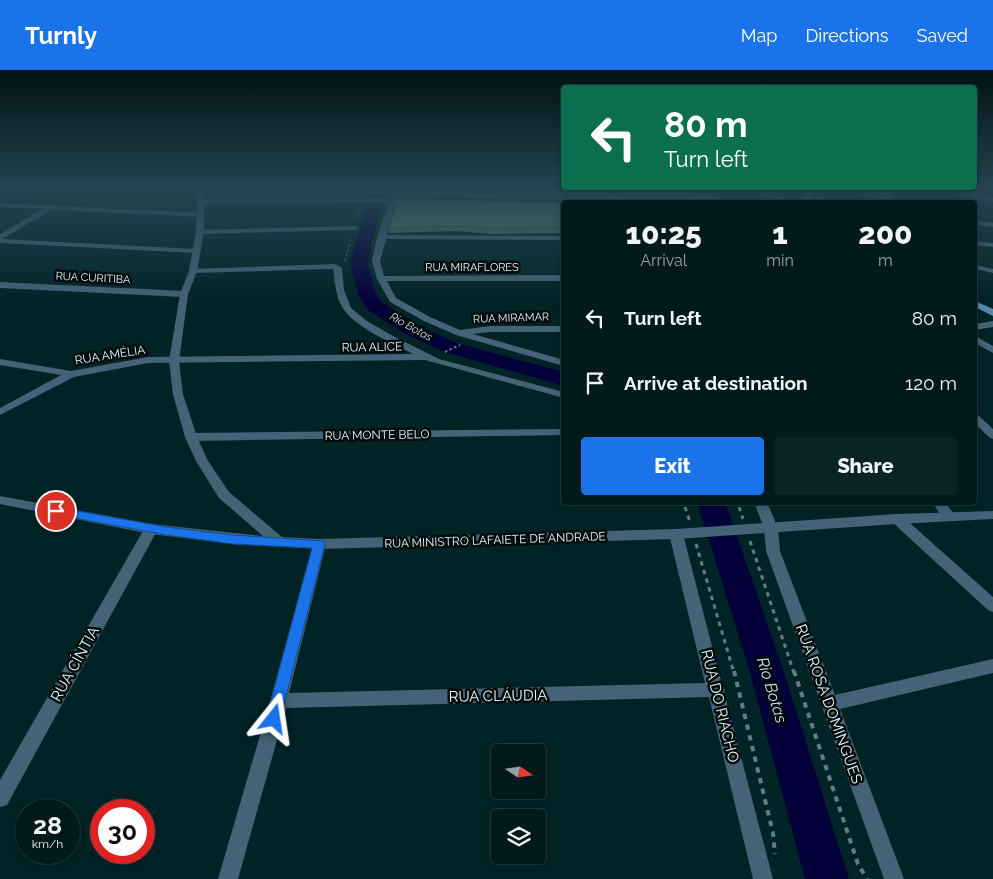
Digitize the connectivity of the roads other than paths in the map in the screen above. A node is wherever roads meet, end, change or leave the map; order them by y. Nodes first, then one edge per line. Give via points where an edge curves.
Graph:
1 (14, 229) edge
2 (200, 229) edge
3 (325, 229) edge
4 (383, 229) edge
5 (200, 232) junction
6 (0, 237) edge
7 (381, 237) junction
8 (561, 238) edge
9 (0, 241) edge
10 (977, 243) edge
11 (993, 245) edge
12 (196, 251) junction
13 (977, 268) edge
14 (193, 271) junction
15 (993, 271) edge
16 (561, 278) edge
17 (381, 279) junction
18 (0, 285) edge
19 (184, 294) junction
20 (977, 305) edge
21 (993, 313) edge
22 (993, 324) edge
23 (977, 326) edge
24 (561, 329) edge
25 (459, 333) junction
26 (977, 340) edge
27 (993, 350) edge
28 (427, 357) junction
29 (0, 362) edge
30 (174, 362) junction
31 (561, 362) edge
32 (71, 374) junction
33 (561, 394) edge
34 (0, 412) edge
35 (977, 420) edge
36 (561, 432) edge
37 (993, 435) edge
38 (191, 437) junction
39 (0, 500) edge
40 (761, 505) edge
41 (940, 505) edge
42 (993, 515) edge
43 (949, 517) junction
44 (897, 519) junction
45 (771, 528) junction
46 (150, 529) junction
47 (690, 533) junction
48 (280, 543) junction
49 (319, 544) junction
50 (993, 606) edge
51 (993, 666) edge
52 (716, 690) junction
53 (279, 701) junction
54 (830, 704) junction
55 (0, 798) edge
56 (228, 879) edge
57 (763, 879) edge
58 (894, 879) edge

1 - 6 street
2 - 5 street
3 - 5 street
4 - 7 street
5 - 12 street
7 - 8 street
7 - 17 street via 376,261
9 - 12 street
10 - 11 street
12 - 14 street
13 - 15 street
14 - 19 street
14 - 28 street via 335,266 343,300 352,314
16 - 17 street, RUA MIRAFLORES
17 - 25 street via 399,304
18 - 19 street, RUA CURITIBA
19 - 30 street
20 - 21 main road
22 - 23 street
24 - 25 street, RUA MIRAMAR via 490,329
25 - 31 street
26 - 27 street
28 - 30 street, RUA ALICE
28 - 33 street, RUA ALICE
29 - 32 street
30 - 32 street, RUA AMÉLIA via 148,360
30 - 38 street via 178,394
32 - 34 street, RUA AMÉLIA
35 - 37 street
36 - 38 street, RUA MONTE BELO
38 - 48 street via 224,495
39 - 46 street, RUA MINISTRO LAFAIETE DE ANDRADE
40 - 45 street, RUA ROSA DOMINGUES
41 - 43 street
42 - 43 street, RUA MINISTRO LAFAIETE DE ANDRADE
43 - 44 street, RUA MINISTRO LAFAIETE DE ANDRADE
44 - 45 street, RUA MINISTRO LAFAIETE DE ANDRADE
44 - 50 street
45 - 47 street, RUA MINISTRO LAFAIETE DE ANDRADE
45 - 54 street, RUA ROSA DOMINGUES via 773,551
46 - 48 street, RUA MINISTRO LAFAIETE DE ANDRADE
46 - 55 street, RUA CÍNTIA
47 - 49 street, RUA MINISTRO LAFAIETE DE ANDRADE
47 - 52 street, RUA DO RIACHO
48 - 49 street, RUA MINISTRO LAFAIETE DE ANDRADE
49 - 53 street
51 - 54 street
52 - 53 street, RUA CLÁUDIA
52 - 57 street, RUA DO RIACHO
53 - 56 street
54 - 58 street, RUA ROSA DOMINGUES

